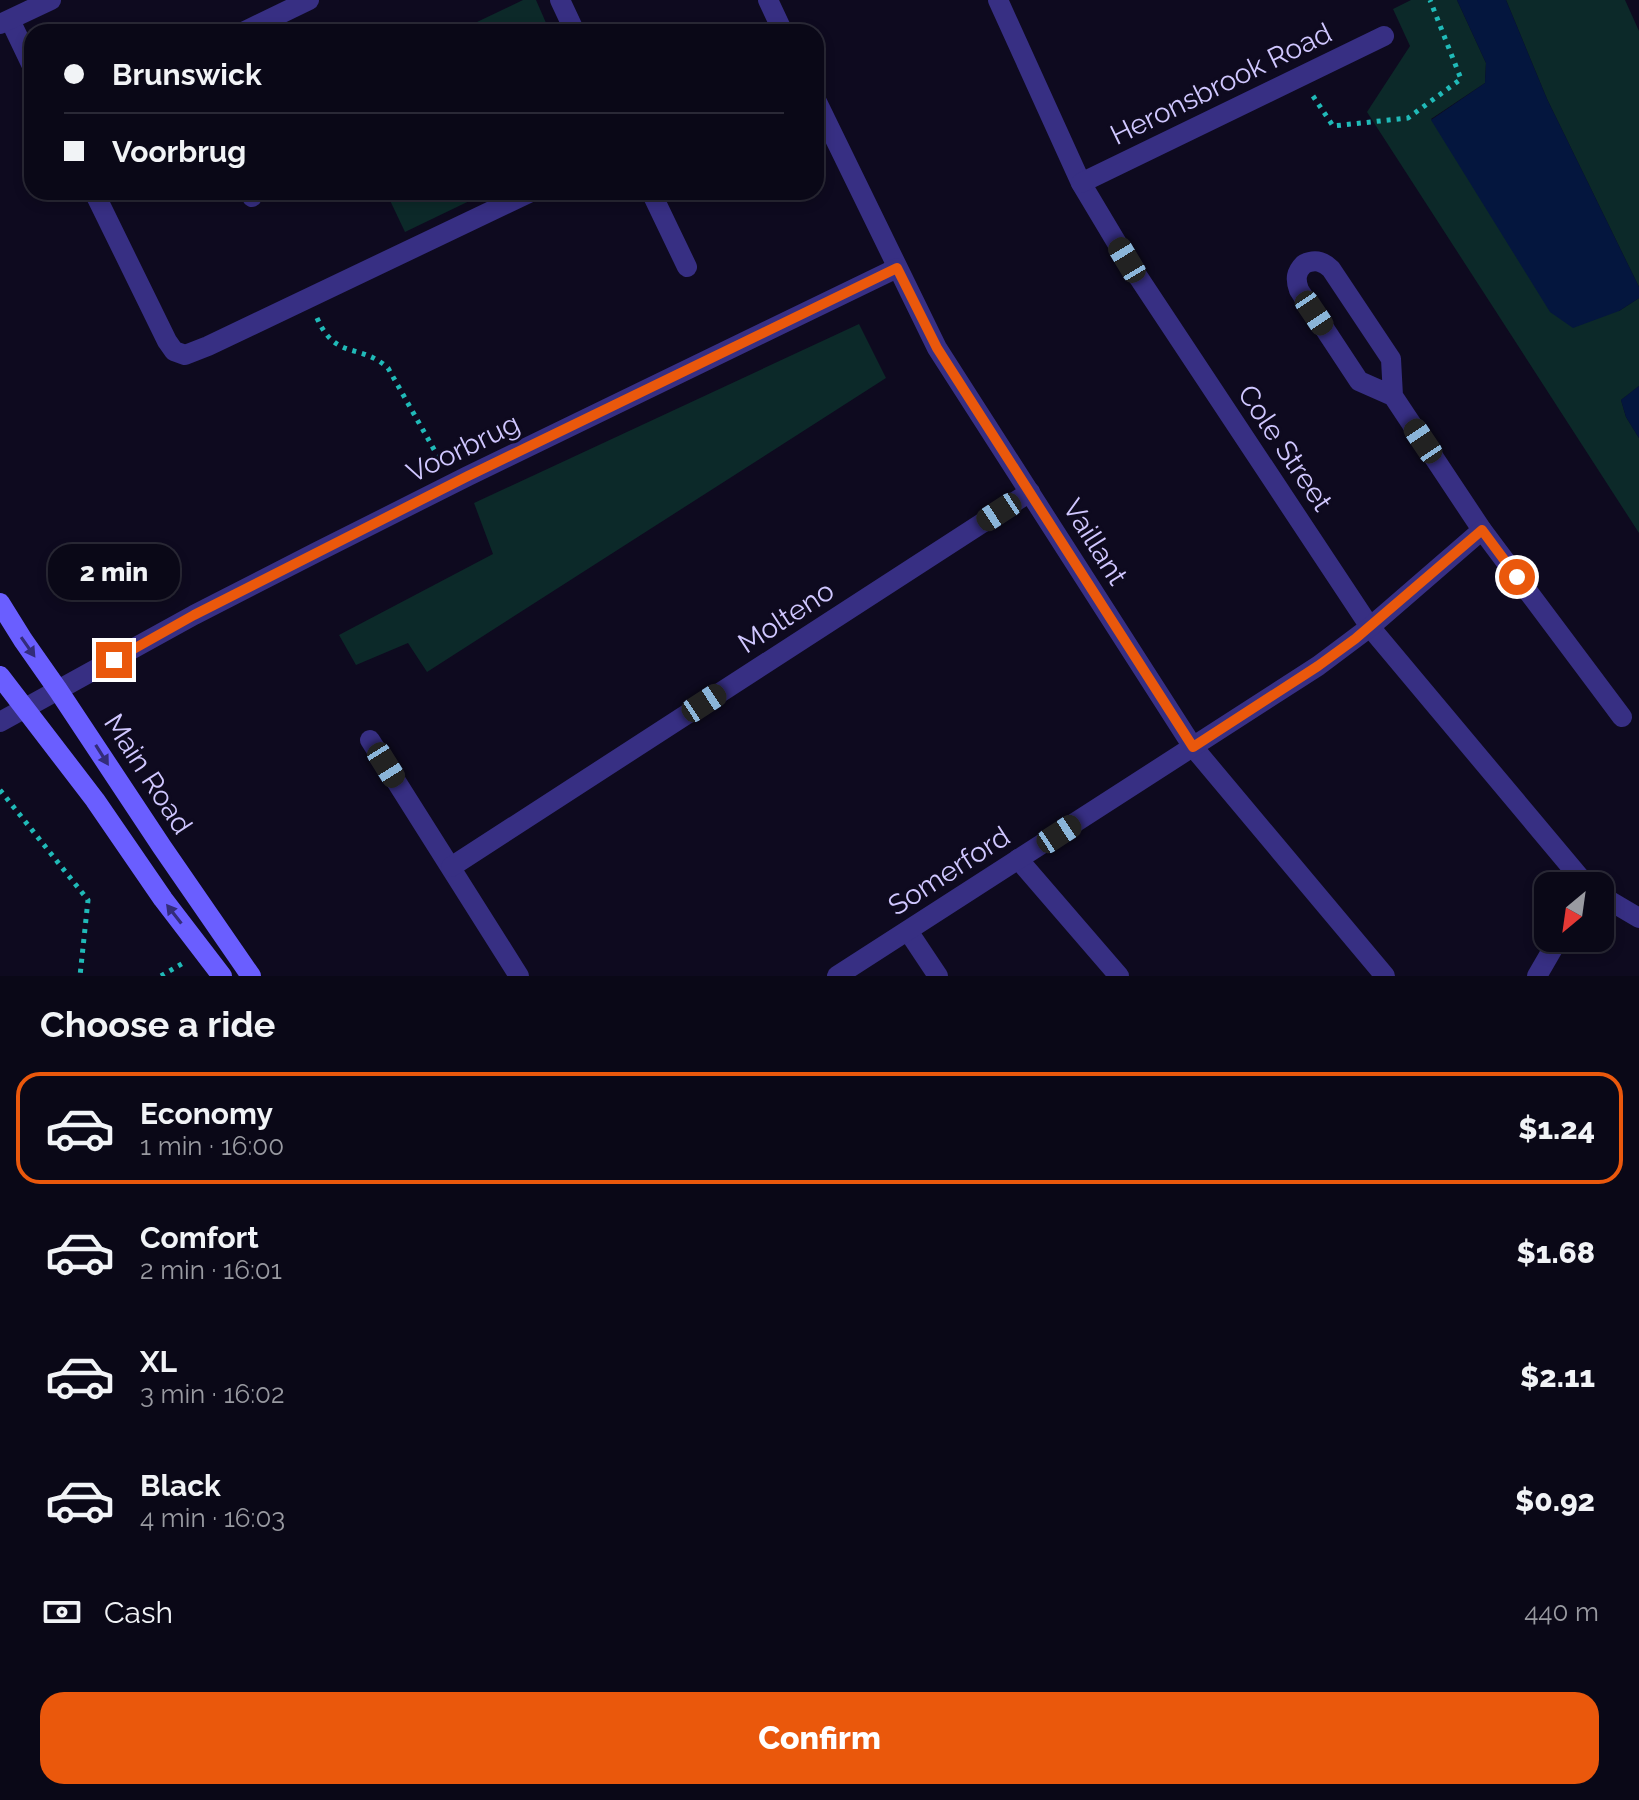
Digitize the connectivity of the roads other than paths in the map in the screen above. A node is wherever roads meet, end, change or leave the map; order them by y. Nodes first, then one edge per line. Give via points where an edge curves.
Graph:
1 (51, 0) edge
2 (309, 0) edge
3 (560, 0) edge
4 (768, 0) edge
5 (998, 0) edge
6 (5, 22) edge
7 (260, 24) edge
8 (571, 24) edge
9 (779, 24) edge
10 (1384, 36) dead end
11 (24, 53) edge
12 (824, 117) edge
13 (1081, 183) junction
14 (98, 200) edge
15 (514, 200) edge
16 (655, 200) edge
17 (687, 267) dead end
18 (897, 268) junction
19 (1393, 396) junction
20 (1030, 492) junction
21 (1482, 530) junction
22 (0, 603) edge
23 (1370, 627) junction
24 (0, 676) edge
25 (58, 690) junction
26 (24, 709) junction
27 (1622, 717) dead end
28 (0, 722) edge
29 (370, 740) dead end
30 (1193, 747) junction
31 (1018, 859) junction
32 (451, 867) junction
33 (1575, 872) edge
34 (1614, 903) edge
35 (1639, 918) edge
36 (908, 931) junction
37 (1551, 952) edge
38 (222, 976) edge
39 (251, 976) edge
40 (519, 976) edge
41 (837, 976) edge
42 (938, 976) edge
43 (1119, 976) edge
44 (1385, 976) edge
45 (1537, 976) edge

1 - 6 street
2 - 7 street
3 - 8 street
4 - 9 street
5 - 13 street, Cole Street
6 - 11 street
10 - 13 street, Heronsbrook Road
12 - 18 street, Vaillant
13 - 23 street, Cole Street
14 - 15 street via 167,341 185,355
16 - 17 street
18 - 20 street, Vaillant via 937,348
18 - 25 street, Voorbrug via 468,476
19 - 19 street via 1359,381 1299,290 1296,276 1304,264 1326,264 1391,359
19 - 21 street
20 - 30 street, Vaillant
20 - 32 street, Molteno
21 - 23 street, Somerford
21 - 27 street
22 -> 25 main road, Main Road
23 - 30 street, Somerford
23 - 33 street, Cole Street
24 - 26 main road, Main Road
25 - 26 street, Voorbrug
25 -> 39 main road, Main Road
26 - 28 street, Voorbrug
38 -> 26 main road, Main Road
29 - 32 street
30 - 31 street, Somerford
30 - 44 street, Vaillant
31 - 36 street, Somerford
31 - 43 street
32 - 40 street
34 - 35 street
36 - 41 street, Somerford
36 - 42 street
37 - 45 street

